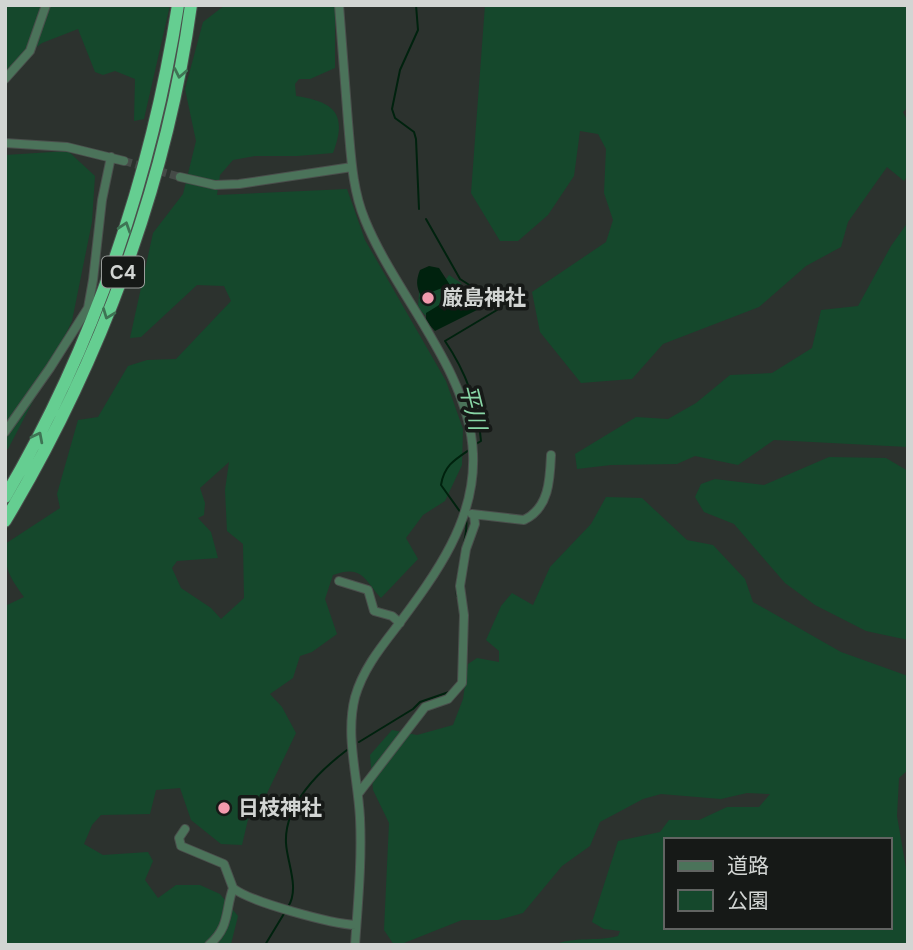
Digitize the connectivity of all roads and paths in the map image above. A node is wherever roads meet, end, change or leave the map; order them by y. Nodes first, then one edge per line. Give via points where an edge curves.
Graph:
1 (46, 5) edge
2 (178, 5) edge
3 (191, 5) edge
4 (339, 5) edge
5 (5, 79) edge
6 (5, 144) edge
7 (111, 157) junction
8 (124, 161) tunnel mouth
9 (352, 167) junction
10 (180, 177) tunnel mouth
11 (5, 432) edge
12 (551, 455) dead end
13 (5, 497) edge
14 (467, 515) junction
15 (5, 521) edge
16 (339, 581) dead end
17 (400, 622) junction
18 (358, 794) junction
19 (185, 830) dead end
20 (233, 888) junction
21 (356, 925) junction
22 (209, 945) edge
23 (355, 945) edge

1 - 5 street via 30,51
13 -> 2 highway, C4 via 64,383 117,252 156,120
3 -> 15 highway, C4 via 179,78 141,223 77,386
4 - 9 street
6 - 7 street via 67,148
7 - 8 street
7 - 11 street via 88,308
9 - 10 street via 215,185
9 - 14 street via 356,195 370,232 459,390 473,447
12 - 14 street via 544,499 530,517
14 - 17 street
14 - 18 street via 475,524 460,586 462,683 447,699 425,707
16 - 17 street via 368,590 374,611
17 - 18 street via 365,671 354,699 351,727
18 - 21 street via 361,866
19 - 20 street via 179,838 181,846 224,864
20 - 21 street via 242,895
20 - 22 street via 226,926
21 - 23 street

